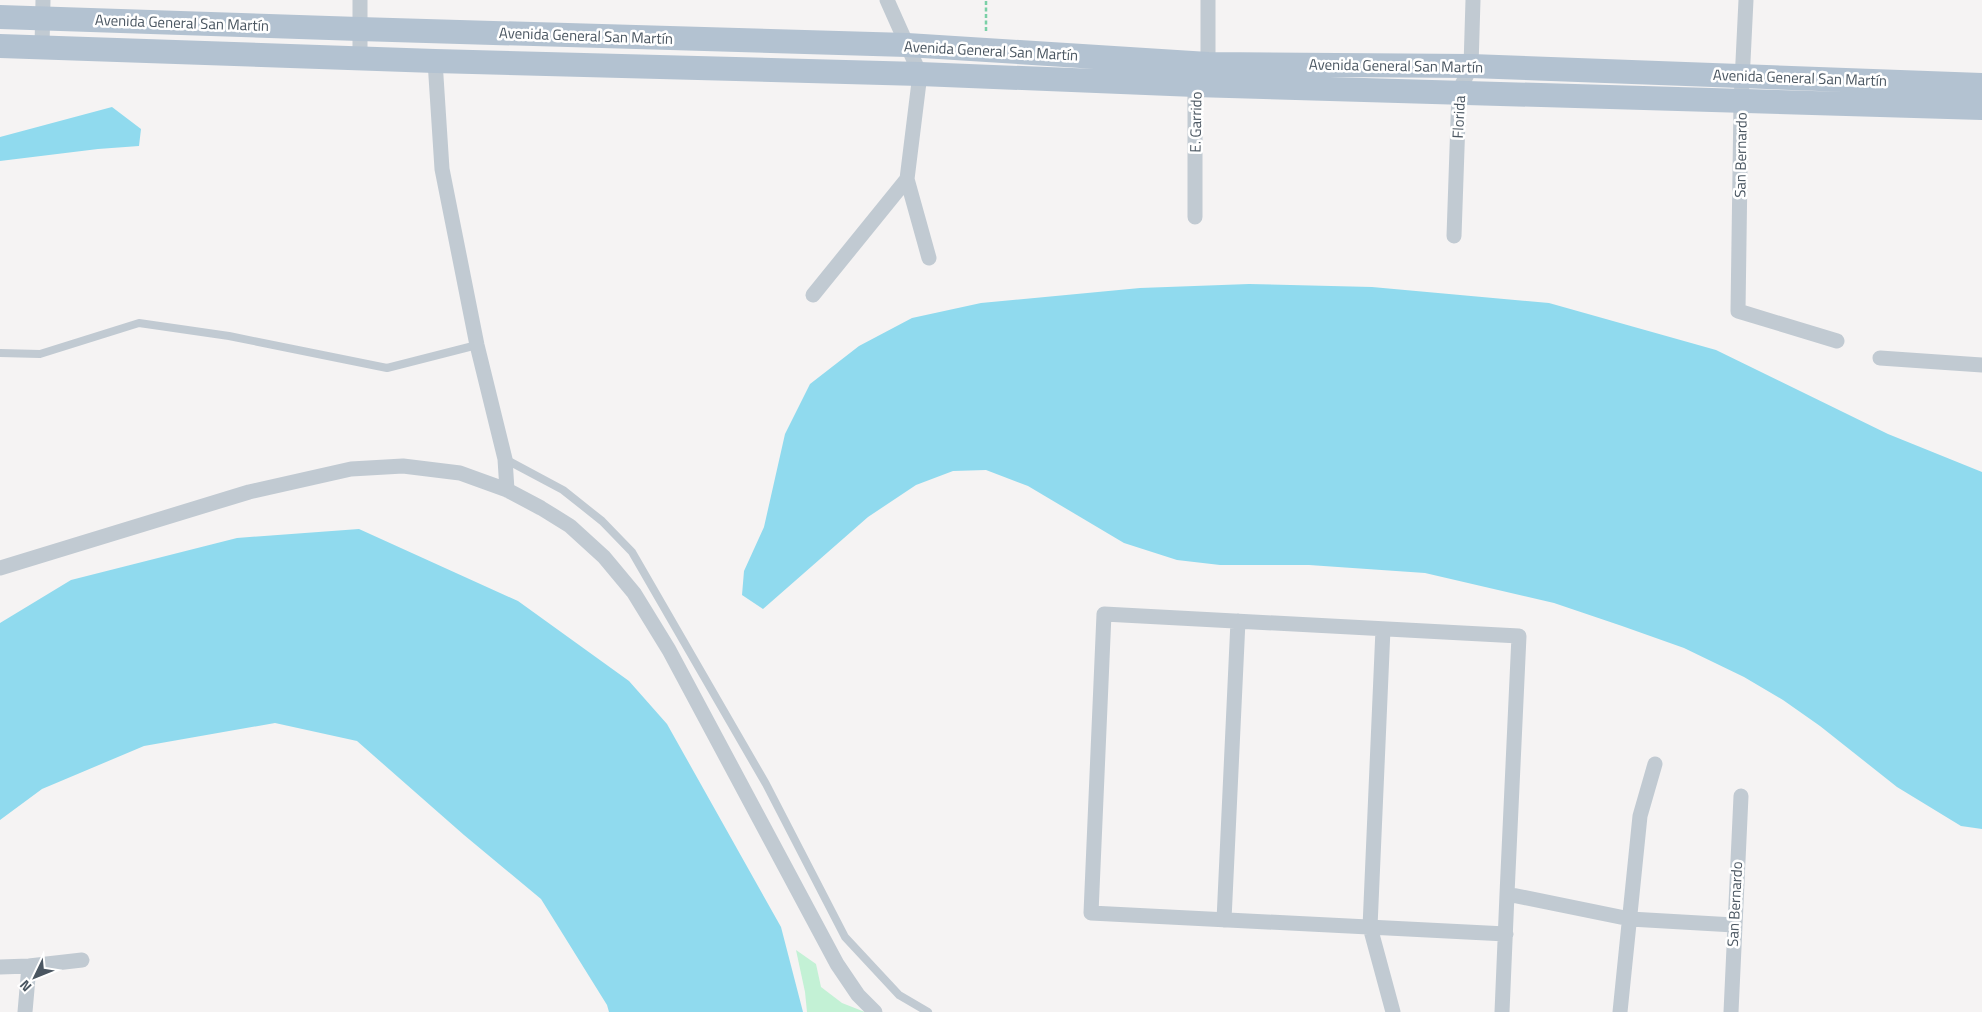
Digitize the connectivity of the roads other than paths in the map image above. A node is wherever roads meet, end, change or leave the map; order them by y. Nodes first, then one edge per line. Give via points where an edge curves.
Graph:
1 (360, 0) edge
2 (887, 0) edge
3 (1208, 0) edge
4 (1473, 0) edge
5 (1746, 0) edge
6 (43, 9) edge
7 (0, 17) edge
8 (359, 30) junction
9 (908, 45) junction
10 (0, 46) edge
11 (42, 47) junction
12 (360, 58) junction
13 (436, 61) junction
14 (1208, 64) junction
15 (1471, 66) junction
16 (920, 74) junction
17 (1742, 75) junction
18 (1196, 85) junction
19 (1982, 85) edge
20 (1459, 91) junction
21 (1742, 102) junction
22 (1982, 108) edge
23 (907, 179) junction
24 (1195, 217) dead end
25 (1454, 236) dead end
26 (929, 258) dead end
27 (813, 295) dead end
28 (1836, 340) dead end
29 (478, 345) junction
30 (0, 353) edge
31 (1880, 358) dead end
32 (1982, 365) edge
33 (505, 459) junction
34 (507, 490) junction
35 (0, 568) edge
36 (1238, 621) junction
37 (1383, 629) junction
38 (1655, 764) dead end
39 (1741, 796) dead end
40 (1507, 894) junction
41 (1630, 919) junction
42 (1224, 920) junction
43 (1734, 925) junction
44 (1370, 927) junction
45 (1506, 934) junction
46 (82, 960) dead end
47 (29, 966) junction
48 (0, 967) edge
49 (24, 1012) edge
50 (875, 1012) edge
51 (928, 1012) edge
52 (1393, 1012) edge
53 (1502, 1012) edge
54 (1620, 1012) edge
55 (1731, 1012) edge

1 - 8 street
2 - 9 street
3 - 14 street, E. Garrido
4 - 15 street, Florida
5 - 17 street, San Bernardo
6 - 7 main road, Avenida General San Martín
6 - 8 main road, Avenida General San Martín
6 - 11 street
8 - 9 main road, Avenida General San Martín
8 - 12 street
9 - 14 main road, Avenida General San Martín
9 - 16 street
10 - 11 main road, Avenida General San Martín
11 - 12 main road, Avenida General San Martín
12 - 13 main road, Avenida General San Martín
13 - 16 main road, Avenida General San Martín
13 - 29 street via 442,169
14 - 15 main road, Avenida General San Martín
14 - 18 street, E. Garrido
15 - 17 main road, Avenida General San Martín
15 - 20 street, Florida
16 - 18 main road, Avenida General San Martín
16 - 23 street
17 - 19 main road, Avenida General San Martín
17 - 21 street, San Bernardo
18 - 20 main road, Avenida General San Martín
18 - 24 street, E. Garrido
20 - 21 main road, Avenida General San Martín
20 - 25 street, Florida
21 - 22 main road, Avenida General San Martín
21 - 28 street, San Bernardo via 1738,311
23 - 26 street
23 - 27 street
29 - 30 lane via 387,368 229,336 139,324 40,354
29 - 33 street
31 - 32 street
33 - 34 street
33 - 51 lane via 562,490 602,521 632,552 766,784 845,938 899,995
34 - 35 street via 460,473 402,466 351,469 249,492
34 - 50 street via 570,526 604,557 634,593 669,650 837,964 858,995
36 - 37 street
36 - 42 street
36 - 42 street via 1104,614 1091,913
37 - 40 street via 1520,636
37 - 44 street
38 - 41 street via 1640,816
39 - 43 street, San Bernardo
40 - 41 street
40 - 45 street
41 - 43 street
41 - 54 street
42 - 44 street
43 - 55 street, San Bernardo
44 - 45 street
44 - 52 street
45 - 53 street
46 - 47 street
47 - 48 street
47 - 49 street

